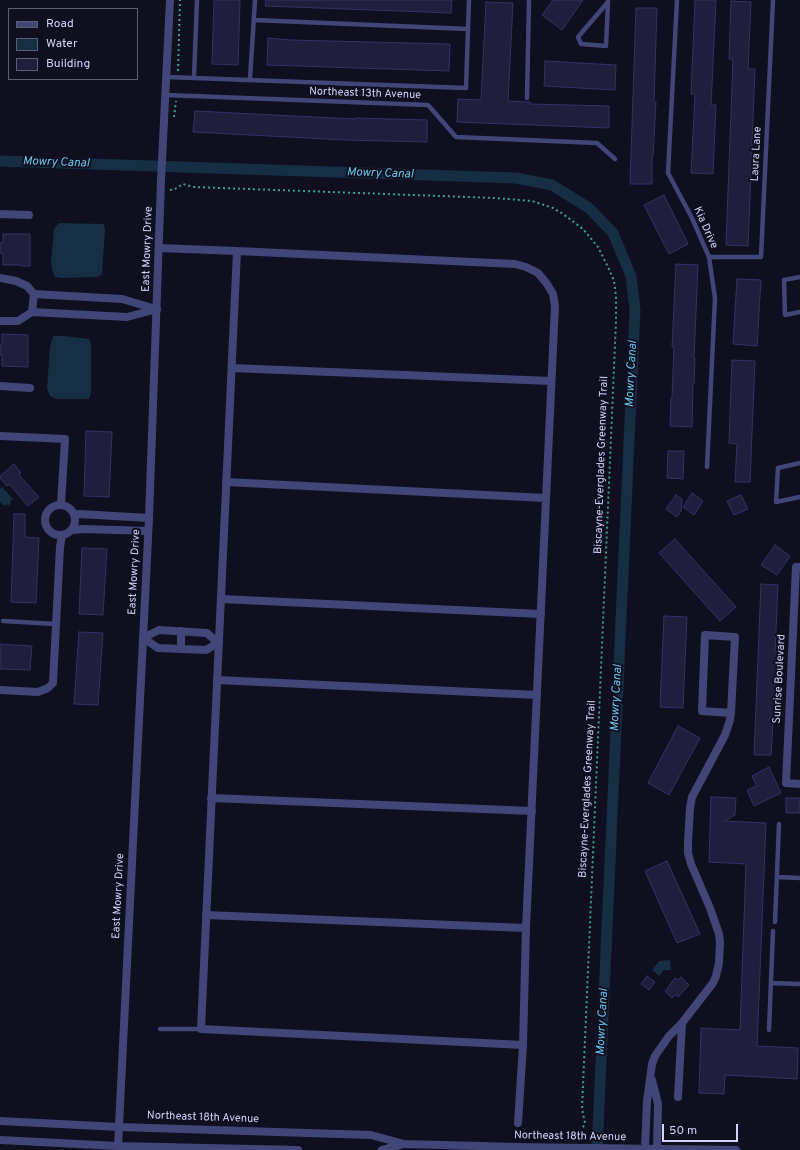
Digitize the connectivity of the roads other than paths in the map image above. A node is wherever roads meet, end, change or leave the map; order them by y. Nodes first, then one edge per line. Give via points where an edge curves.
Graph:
1 (170, 0) edge
2 (197, 0) edge
3 (255, 0) edge
4 (469, 0) edge
5 (530, 0) edge
6 (677, 0) edge
7 (773, 0) edge
8 (608, 1) edge
9 (254, 20) junction
10 (468, 29) junction
11 (167, 77) junction
12 (194, 77) junction
13 (250, 79) junction
14 (166, 95) junction
15 (527, 98) dead end
16 (615, 159) dead end
17 (0, 214) edge
18 (29, 215) dead end
19 (159, 248) junction
20 (237, 251) junction
21 (709, 257) junction
22 (2, 277) edge
23 (800, 277) edge
24 (34, 294) junction
25 (157, 309) junction
26 (32, 312) junction
27 (800, 312) edge
28 (0, 322) edge
29 (232, 368) junction
30 (551, 381) junction
31 (0, 386) edge
32 (30, 388) dead end
33 (0, 436) edge
34 (800, 463) edge
35 (707, 467) dead end
36 (226, 482) junction
37 (800, 497) edge
38 (546, 498) junction
39 (61, 504) junction
40 (75, 515) junction
41 (149, 518) junction
42 (72, 530) junction
43 (148, 532) junction
44 (62, 535) junction
45 (800, 567) edge
46 (220, 599) junction
47 (541, 614) junction
48 (3, 621) dead end
49 (56, 624) junction
50 (182, 631) junction
51 (143, 638) junction
52 (218, 643) junction
53 (181, 649) junction
54 (217, 680) junction
55 (0, 690) edge
56 (537, 695) junction
57 (731, 713) junction
58 (800, 784) edge
59 (211, 798) junction
60 (532, 811) junction
61 (779, 824) dead end
62 (777, 877) junction
63 (800, 878) edge
64 (206, 915) junction
65 (775, 922) dead end
66 (526, 928) junction
67 (773, 931) dead end
68 (771, 983) junction
69 (800, 984) edge
70 (682, 1023) junction
71 (160, 1029) dead end
72 (201, 1029) junction
73 (769, 1030) dead end
74 (523, 1045) junction
75 (651, 1075) junction
76 (678, 1097) dead end
77 (0, 1121) edge
78 (518, 1123) dead end
79 (119, 1126) junction
80 (0, 1140) edge
81 (404, 1144) junction
82 (118, 1146) junction
83 (645, 1148) junction
84 (517, 1149) edge
85 (658, 1149) junction
86 (293, 1150) edge
87 (298, 1150) edge
88 (382, 1150) edge
89 (689, 1150) edge
90 (711, 1150) edge
91 (736, 1150) edge

1 - 11 street, East Mowry Drive
2 - 12 lane
3 - 9 lane
4 - 10 lane
5 - 15 lane
6 - 21 lane, Kia Drive via 668,173
7 - 21 lane, Laura Lane via 761,257
8 - 8 lane via 578,37 581,44 606,46
9 - 10 lane
9 - 13 lane
10 - 13 lane via 466,88
11 - 12 lane
11 - 14 street, East Mowry Drive
12 - 13 lane
14 - 16 lane, Northeast 13th Avenue via 428,105 456,137 597,143
14 - 19 street, East Mowry Drive
17 - 18 street
19 - 20 street
19 - 25 street, East Mowry Drive
20 - 29 street
20 - 30 street via 515,264 526,267 538,273 553,294 555,306
21 - 35 lane, Kia Drive via 715,298
22 - 24 street via 27,286
23 - 27 lane via 784,280 785,315
24 - 25 street via 122,299
24 - 26 street
25 - 26 street via 127,317
25 - 41 street, East Mowry Drive
26 - 28 street via 18,321
29 - 30 street
29 - 36 street
30 - 38 street
31 - 32 street
33 - 39 street via 64,439
34 - 37 lane via 778,468 776,502
36 - 38 street
36 - 46 street
38 - 47 street
39 - 40 street via 70,508
39 - 44 street via 51,507 44,520 48,530
40 - 41 street
40 - 42 street
41 - 43 street, East Mowry Drive
42 - 43 street
42 - 44 street
43 - 51 street, East Mowry Drive
44 - 49 street
45 - 58 street, Sunrise Boulevard via 796,566 786,783
46 - 47 street
46 - 52 street
47 - 56 street
48 - 49 lane
49 - 55 street via 53,683 38,692
50 - 51 street via 159,630
50 - 52 street via 207,633
50 - 53 street
51 - 53 street via 158,648
51 - 79 street, East Mowry Drive
52 - 53 street via 206,650
52 - 54 street
54 - 56 street
54 - 59 street
56 - 60 street
57 - 57 street via 735,637 705,635 702,711
57 - 70 street via 724,735 692,797 689,826 690,864 719,934 718,969 713,983
59 - 60 street
59 - 64 street
60 - 66 street
61 - 62 lane
62 - 63 lane
62 - 65 lane
64 - 66 street
64 - 72 street
66 - 74 street
67 - 68 lane
68 - 69 lane
68 - 73 lane
70 - 75 street via 655,1056
70 - 76 street
71 - 72 lane
72 - 74 street
74 - 78 street
75 - 83 street
75 - 85 street via 658,1104
77 - 79 street, Northeast 18th Avenue
79 - 81 street, Northeast 18th Avenue via 371,1135
79 - 82 street, East Mowry Drive
80 - 82 street
81 - 84 street, Northeast 18th Avenue
81 - 88 street, Northeast 18th Avenue
82 - 86 street
83 - 84 street, Northeast 18th Avenue
83 - 85 street, Northeast 18th Avenue
85 - 89 street, Northeast 18th Avenue
86 - 87 street
89 - 90 street, Northeast 18th Avenue
90 - 91 street, Northeast 18th Avenue

